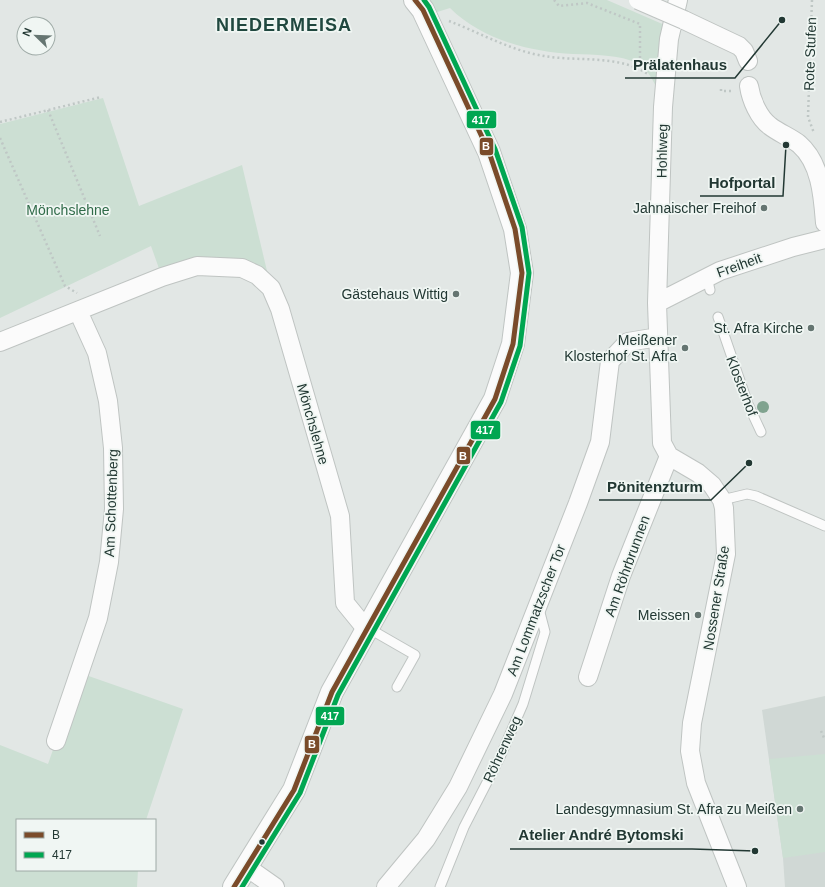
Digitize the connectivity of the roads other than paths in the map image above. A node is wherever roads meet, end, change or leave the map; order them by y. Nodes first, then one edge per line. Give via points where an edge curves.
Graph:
1 (638, 0) edge
2 (678, 0) edge
3 (419, 5) edge
4 (748, 62) dead end
5 (749, 86) dead end
6 (825, 223) edge
7 (825, 239) edge
8 (657, 303) junction
9 (78, 311) junction
10 (718, 317) dead end
11 (658, 338) junction
12 (0, 342) edge
13 (761, 432) dead end
14 (669, 456) junction
15 (722, 500) junction
16 (825, 526) edge
17 (538, 606) junction
18 (367, 629) junction
19 (588, 677) dead end
20 (397, 687) dead end
21 (56, 741) dead end
22 (248, 868) junction
23 (234, 887) edge
24 (275, 887) edge
25 (386, 887) edge
26 (440, 887) edge
27 (737, 887) edge

1 - 4 street, bridge via 730,40 744,51
2 - 8 street, Hohlweg via 669,39 664,92
3 - 18 street via 489,152 515,229 522,273 513,344 495,398
5 - 6 street via 756,108 769,126 799,144 813,163 822,191
7 - 8 street, Freiheit via 720,271 709,284
8 - 11 street
9 - 12 street, Mönchslehne
9 - 18 street, Mönchslehne via 197,266 242,268 257,275 271,288 280,309 340,516 345,603
9 - 21 street, Am Schottenberg via 97,353 108,401 113,448 114,509 109,562 98,618
10 - 13 lane, Klosterhof via 748,404
11 - 14 street via 662,443
11 - 17 street, Am Lommatzscher Tor via 628,342 610,361 600,442
14 - 15 street via 698,473 712,485
14 - 19 street, Am Röhrbrunnen via 621,576
15 - 16 lane via 747,494 756,496
15 - 27 street, Nossener Straße via 726,554 692,724 690,751 696,783
17 - 25 street, Am Lommatzscher Tor via 503,694 458,787 426,840
17 - 26 lane, Röhrenweg via 544,632 523,704 464,827
18 - 20 lane via 415,655
18 - 22 street via 332,692 294,790
22 - 23 street
22 - 24 street

